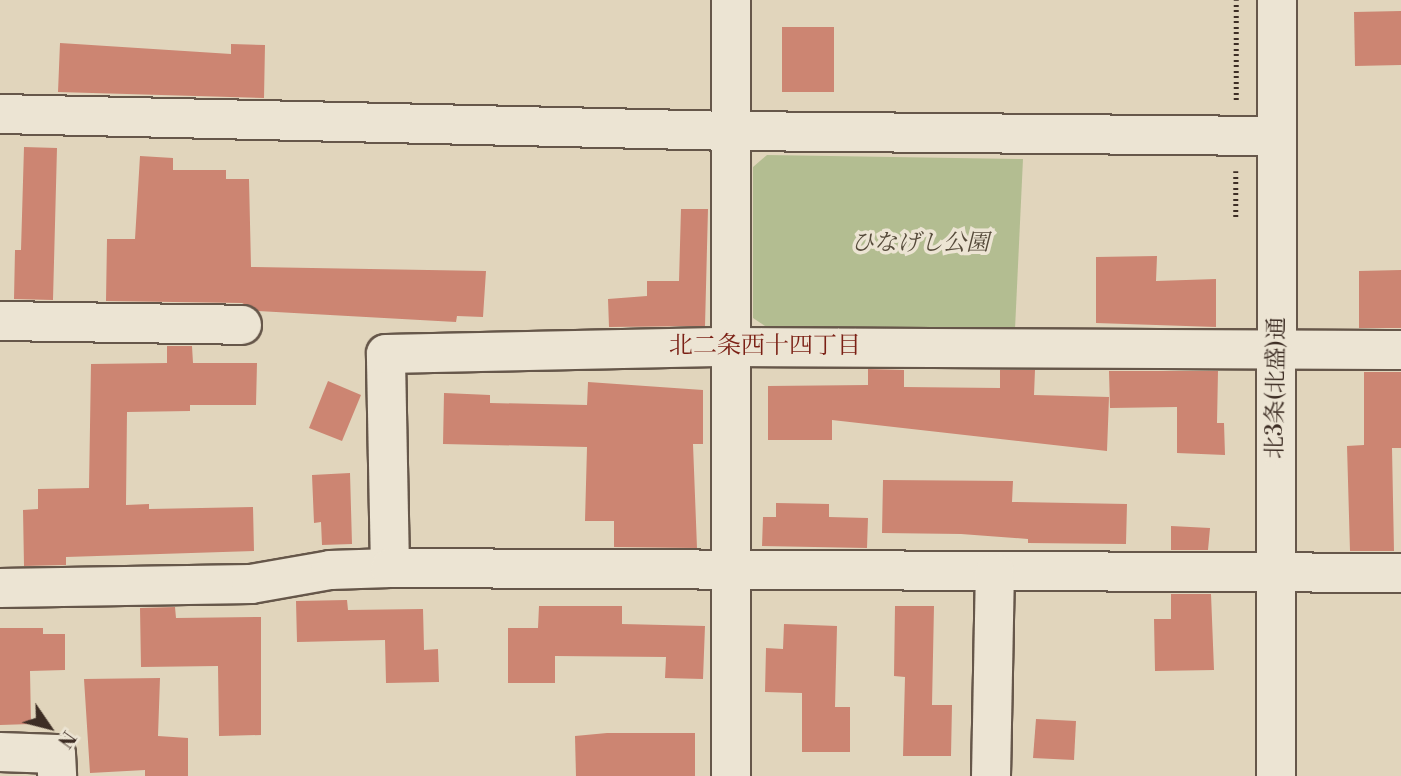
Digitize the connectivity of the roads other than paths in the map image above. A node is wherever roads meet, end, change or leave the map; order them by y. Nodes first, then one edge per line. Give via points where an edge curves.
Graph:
1 (731, 0) edge
2 (1277, 0) edge
3 (0, 114) edge
4 (731, 131) junction
5 (1276, 136) junction
6 (0, 321) edge
7 (242, 325) dead end
8 (729, 347) junction
9 (1278, 347) junction
10 (1401, 350) edge
11 (390, 568) junction
12 (732, 569) junction
13 (1273, 572) junction
14 (995, 573) junction
15 (1401, 573) edge
16 (0, 588) edge
17 (0, 752) edge
18 (57, 776) edge
19 (731, 776) edge
20 (991, 776) edge
21 (1276, 776) edge

1 - 4 street
2 - 5 street, 北3条(北盛)通
3 - 4 street
4 - 5 street
4 - 8 street
5 - 9 street, 北3条(北盛)通
6 - 7 street
8 - 9 street
8 - 11 street via 386,354
8 - 12 street
9 - 10 street
9 - 13 street, 北3条(北盛)通
11 - 12 street
11 - 16 street via 330,570 251,584
12 - 14 street
12 - 19 street
13 - 14 street
13 - 15 street
13 - 21 street, 北3条(北盛)通
14 - 20 street
17 - 18 street via 56,754

